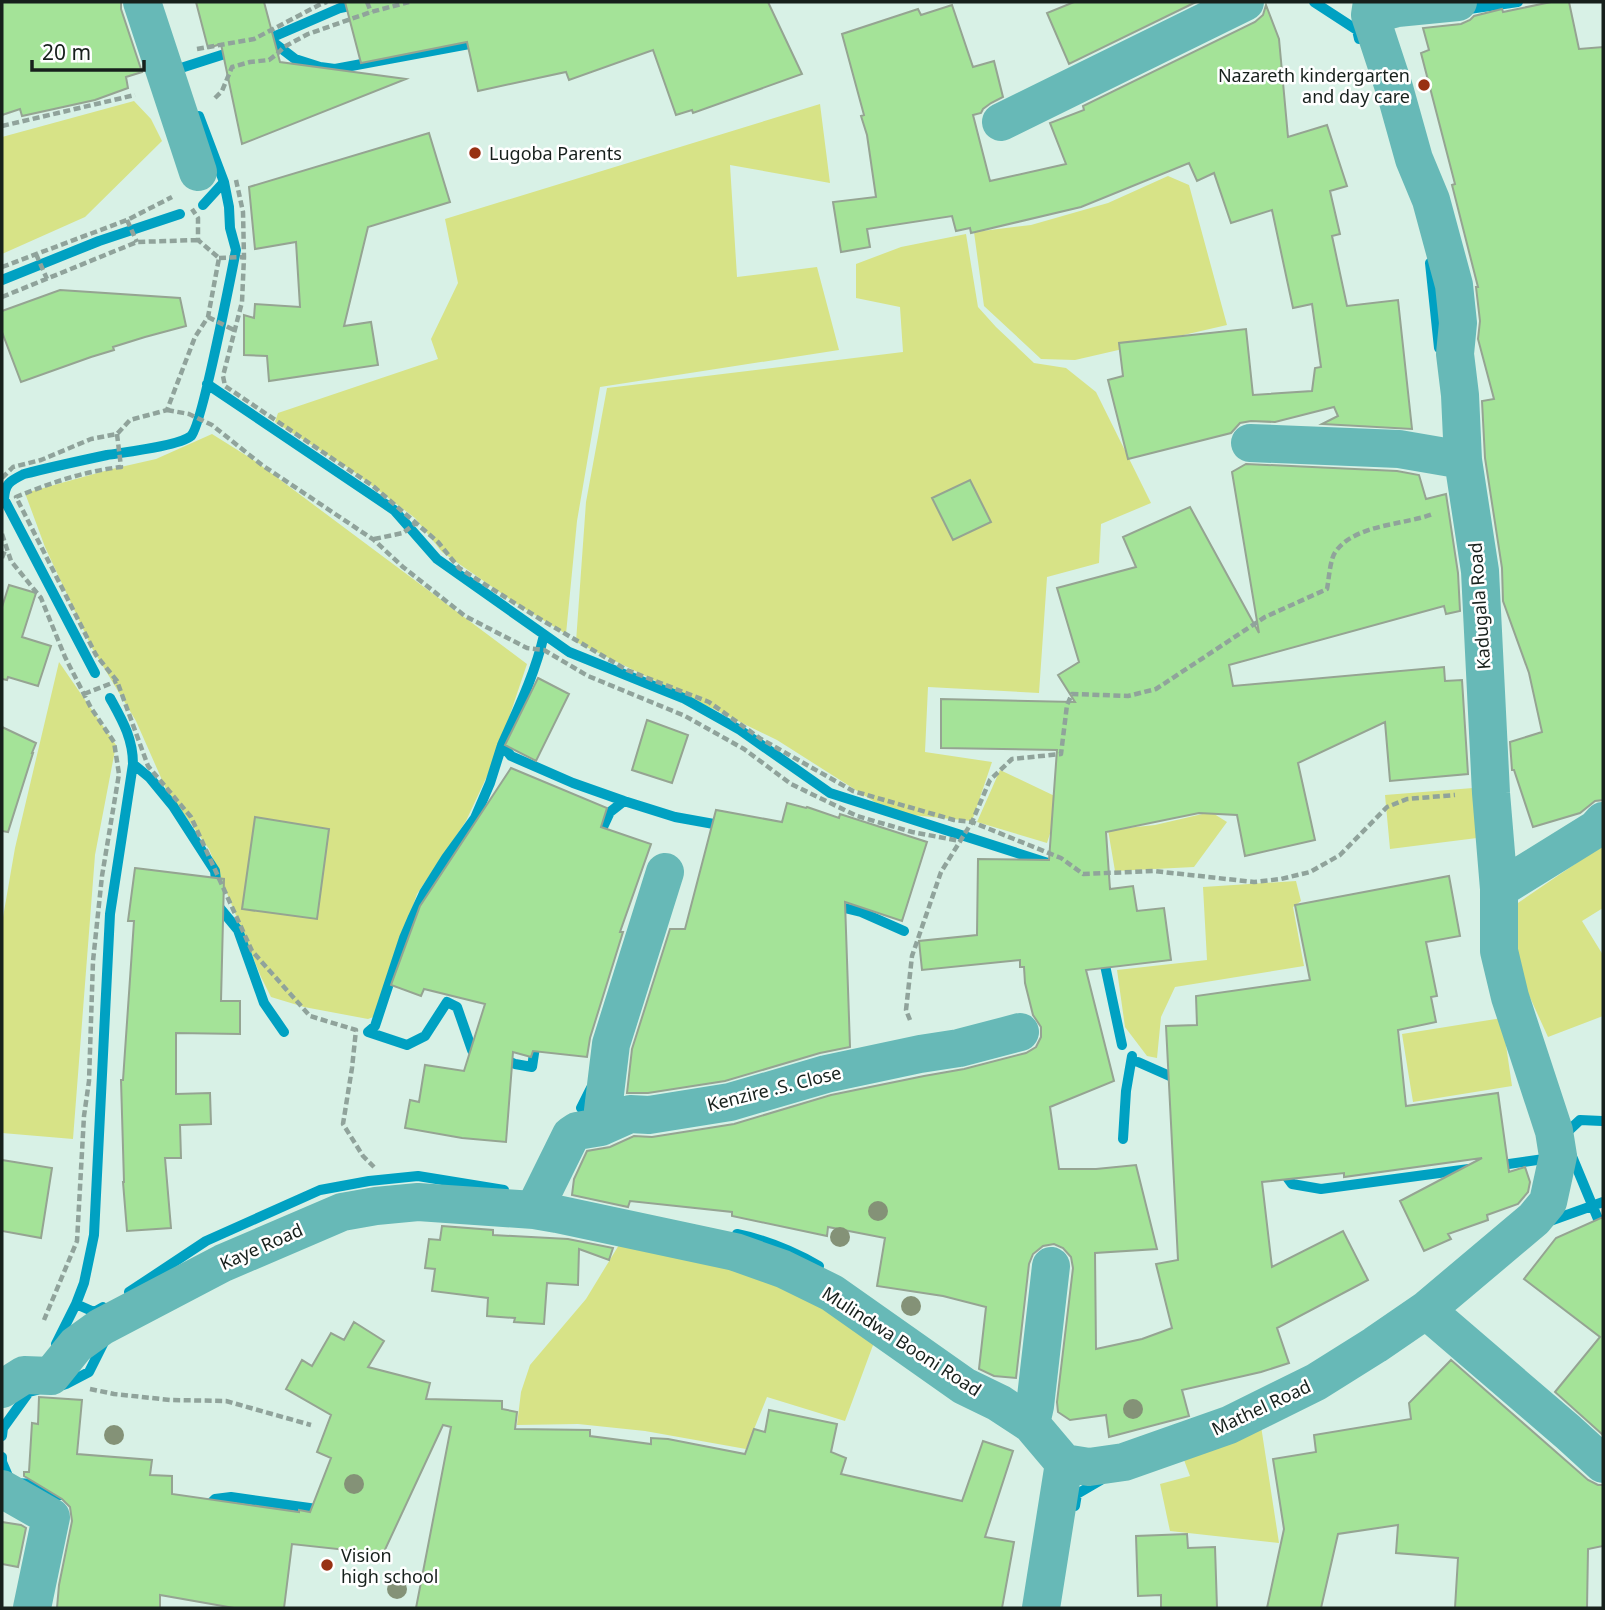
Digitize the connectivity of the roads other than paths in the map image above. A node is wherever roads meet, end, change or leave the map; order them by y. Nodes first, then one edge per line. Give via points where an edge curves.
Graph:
1 (142, 2) edge
2 (1245, 2) edge
3 (1458, 2) edge
4 (1362, 6) edge
5 (1001, 122) dead end
6 (216, 172) road end
7 (1250, 443) dead end
8 (1463, 460) junction
9 (1603, 821) edge
10 (665, 872) dead end
11 (1499, 889) junction
12 (1020, 1032) dead end
13 (601, 1127) junction
14 (1548, 1202) joint
15 (545, 1212) junction
16 (1051, 1266) dead end
17 (1426, 1310) junction
18 (2, 1389) edge
19 (1031, 1424) junction
20 (1063, 1463) junction
21 (1603, 1464) edge
22 (2, 1489) edge
23 (32, 1608) edge
24 (1041, 1608) edge

1 - 6 street via 170,87
2 - 5 street
3 - 4 street
4 - 8 street, Kadugala Road via 1431,200 1454,285
7 - 8 street via 1399,449
8 - 11 street, Kadugala Road via 1480,571
9 - 11 street
10 - 13 street via 611,1044
11 - 14 street, Kadugala Road via 1499,951 1558,1156
12 - 13 street, Kenzire .S. Close via 826,1074 730,1102 630,1114
13 - 15 street, Kenzire .S. Close via 571,1135
14 - 17 street, Mathel Road
15 - 18 street, Kaye Road via 418,1202 342,1212 223,1263 101,1327 76,1345 51,1376 24,1375
15 - 19 street, Mulindwa Booni Road via 734,1252 783,1269 832,1293 964,1386
16 - 19 street
17 - 20 street, Mathel Road via 1316,1382 1229,1425 1124,1462 1089,1467
17 - 21 street
19 - 20 street, Mulindwa Booni Road
20 - 24 street
22 - 23 street via 51,1517

